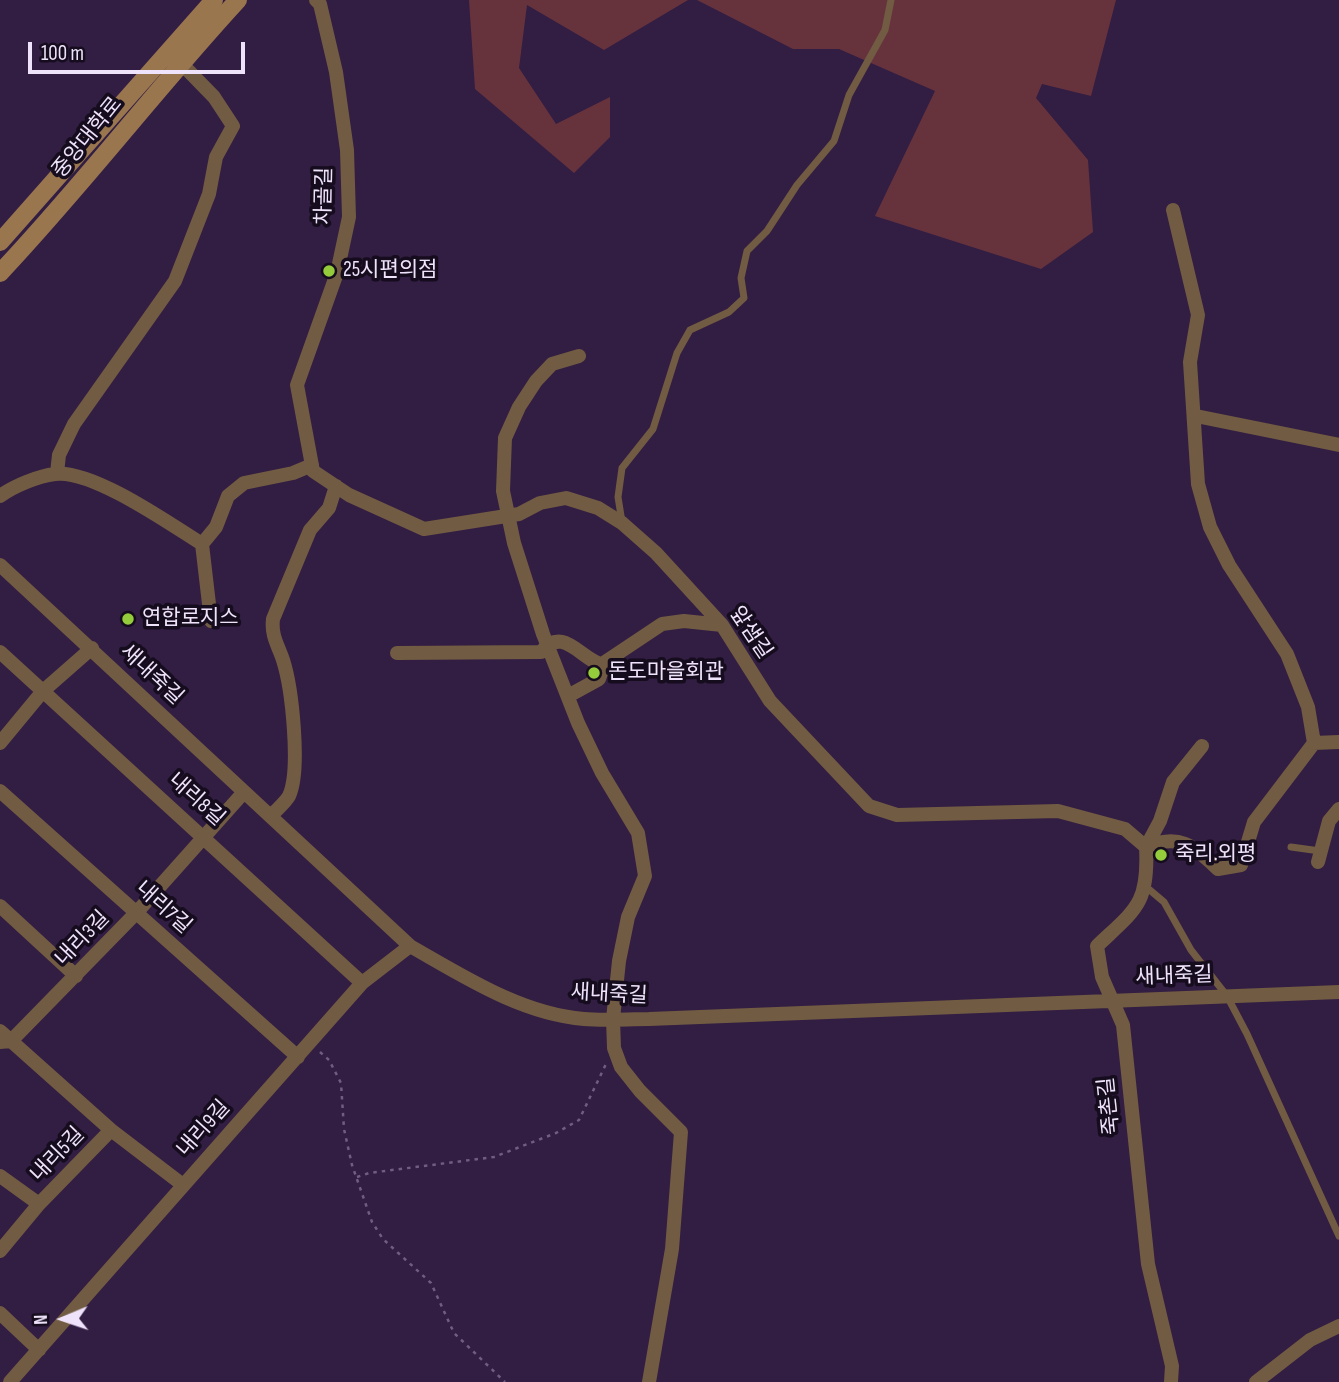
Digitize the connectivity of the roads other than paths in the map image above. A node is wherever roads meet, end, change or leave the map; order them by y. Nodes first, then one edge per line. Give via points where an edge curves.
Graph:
1 (214, 0) edge
2 (238, 0) edge
3 (316, 0) edge
4 (891, 0) edge
5 (175, 56) junction
6 (1173, 210) dead end
7 (0, 242) edge
8 (0, 273) edge
9 (579, 356) dead end
10 (1196, 416) junction
11 (1339, 444) edge
12 (312, 468) junction
13 (57, 473) junction
14 (336, 486) junction
15 (0, 496) edge
16 (508, 515) junction
17 (622, 523) junction
18 (202, 544) junction
19 (0, 565) edge
20 (211, 621) dead end
21 (722, 625) junction
22 (547, 645) junction
23 (92, 649) junction
24 (0, 652) edge
25 (397, 653) dead end
26 (604, 665) junction
27 (43, 691) junction
28 (568, 696) junction
29 (1339, 742) edge
30 (0, 743) edge
31 (1314, 743) junction
32 (1202, 746) dead end
33 (0, 791) edge
34 (244, 792) junction
35 (1339, 809) edge
36 (271, 816) junction
37 (205, 837) junction
38 (1146, 847) junction
39 (1291, 847) dead end
40 (1319, 856) joint
41 (1145, 886) junction
42 (0, 905) edge
43 (137, 912) junction
44 (410, 946) junction
45 (76, 976) junction
46 (362, 983) junction
47 (1339, 992) edge
48 (1227, 996) junction
49 (1114, 1000) junction
50 (613, 1019) junction
51 (4, 1038) edge
52 (298, 1057) junction
53 (111, 1129) junction
54 (0, 1177) edge
55 (183, 1185) junction
56 (39, 1204) junction
57 (1339, 1236) edge
58 (0, 1251) edge
59 (0, 1313) edge
60 (1339, 1326) edge
61 (39, 1350) junction
62 (10, 1382) edge
63 (649, 1382) edge
64 (1171, 1382) edge
65 (1256, 1382) edge

1 - 5 street, 중앙대학로
2 - 5 street, 중앙대학로
3 - 12 street, 차골길 via 336,72 347,150 349,218 337,273 297,384
4 - 17 lane via 885,30 849,95 834,141 747,251 741,278 744,298 729,312 690,330 677,353 653,429 622,468 618,497
5 - 7 street, 중앙대학로
5 - 8 street, 중앙대학로 via 53,217
5 - 13 street via 214,97 233,126 216,157 209,194 175,281 74,424 59,455
6 - 10 street via 1198,314 1190,362
9 - 16 street via 552,364 536,381 505,438 503,491
10 - 11 street
10 - 31 street via 1198,484 1210,527 1287,654 1308,707
12 - 14 street, 앞샘길
12 - 18 street via 244,482 228,496 216,527
13 - 15 street
13 - 18 street via 87,480 137,503
14 - 16 street, 앞샘길 via 424,529
14 - 36 street via 329,508 310,530 273,619 271,632 291,698 295,752 289,795
16 - 17 street, 앞샘길 via 566,498 598,508
16 - 22 street
17 - 21 street, 앞샘길
18 - 20 street
19 - 23 street, 새내죽길
21 - 26 street via 663,624
21 - 38 street, 앞샘길 via 770,701 869,806 897,815 1058,811 1125,829
22 - 25 street via 541,652
22 - 26 street via 571,643 596,664
22 - 28 street
23 - 27 street
23 - 34 street, 새내죽길
24 - 27 street, 내리8길
26 - 28 street via 599,679
27 - 30 street
27 - 37 street, 내리8길
28 - 50 street via 602,773 638,833 645,876 626,928
29 - 31 street
31 - 38 street via 1254,822 1241,866 1218,869 1192,845 1165,840
32 - 38 street, 죽촌길 via 1173,782
33 - 43 street, 내리7길
34 - 36 street, 새내죽길
34 - 37 street, 내리3길
35 - 40 street via 1329,821
36 - 44 street, 새내죽길
37 - 43 street, 내리3길
37 - 46 street, 내리8길
38 - 41 street, 죽촌길
39 - 40 lane
41 - 48 lane via 1164,902 1191,950
41 - 49 street, 죽촌길 via 1138,907 1097,946 1102,977
42 - 45 street
43 - 45 street, 내리3길
43 - 52 street, 내리7길
44 - 46 street, 내리9길
44 - 50 street, 새내죽길 via 523,1005 582,1019
45 - 51 street, 내리3길
46 - 52 street, 내리9길
47 - 48 street, 새내죽길
48 - 49 street, 새내죽길
48 - 57 lane
49 - 50 street, 새내죽길
49 - 64 street, 죽촌길 via 1123,1025 1148,1264 1172,1366
50 - 63 street via 621,1067 681,1132 672,1249
51 - 53 street, 내리5길
52 - 55 street, 내리9길
53 - 55 street, 내리5길
53 - 56 street, 내리5길
54 - 56 street, 내리5길
55 - 61 street, 내리9길
56 - 58 street
59 - 61 street
60 - 65 street via 1310,1340
61 - 62 street, 내리9길

